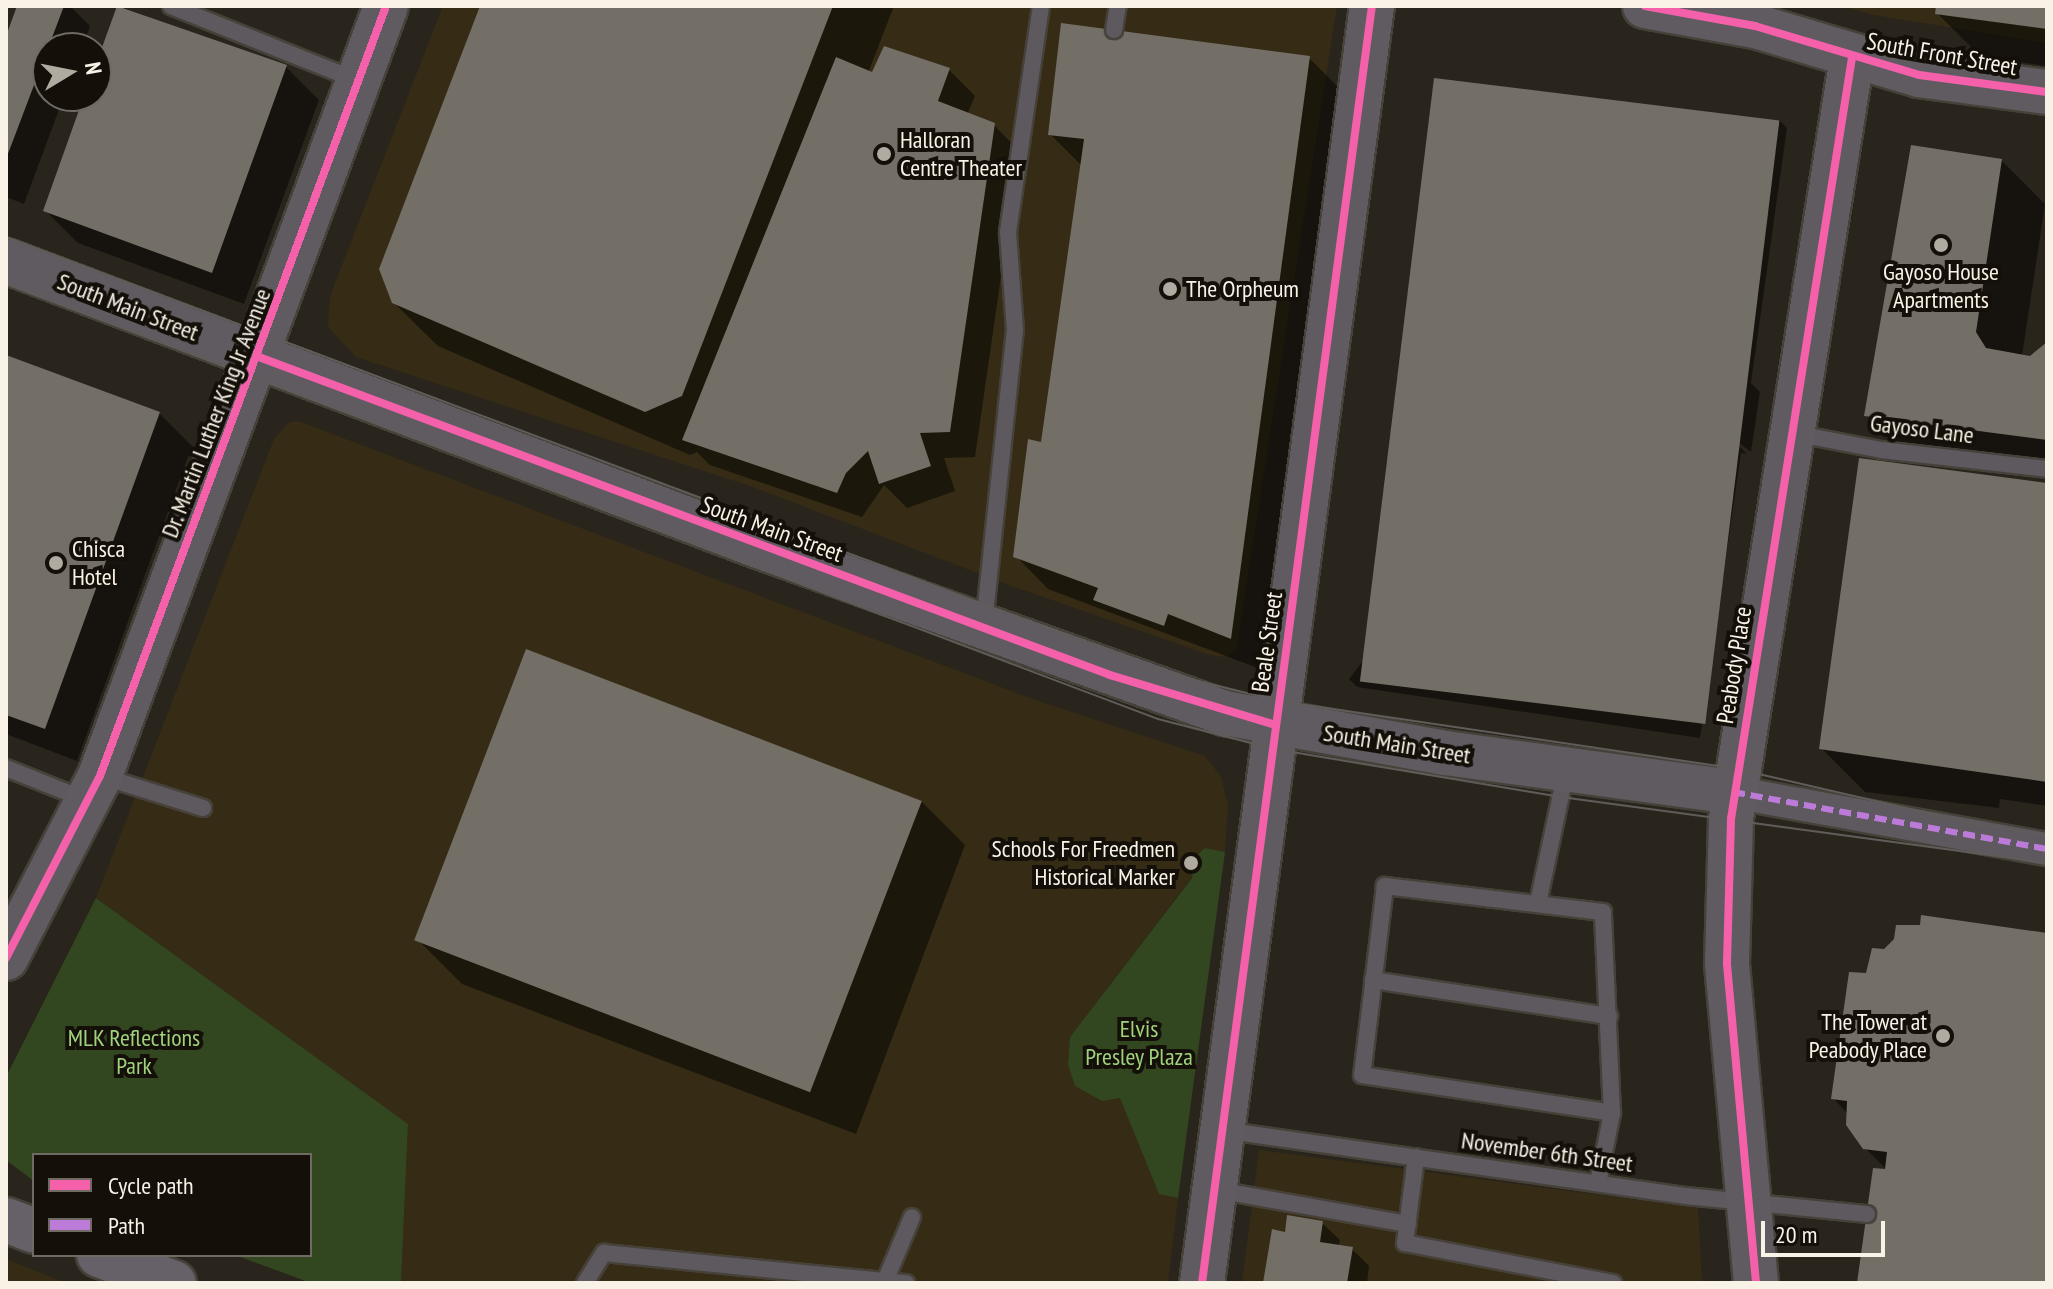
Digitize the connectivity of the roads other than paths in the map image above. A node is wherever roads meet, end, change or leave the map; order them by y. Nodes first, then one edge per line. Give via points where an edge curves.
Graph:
1 (171, 6) edge
2 (386, 6) edge
3 (1041, 6) edge
4 (1118, 6) edge
5 (1372, 6) edge
6 (1645, 6) edge
7 (1114, 30) dead end
8 (1852, 58) junction
9 (359, 81) junction
10 (2047, 92) edge
11 (6, 261) edge
12 (259, 357) junction
13 (1791, 433) junction
14 (2047, 469) edge
15 (984, 628) junction
16 (1276, 725) junction
17 (6, 768) edge
18 (1567, 769) junction
19 (95, 788) junction
20 (1733, 792) junction
21 (203, 808) dead end
22 (2047, 849) edge
23 (1538, 903) junction
24 (6, 958) edge
25 (1373, 980) junction
26 (1609, 1016) junction
27 (1612, 1113) junction
28 (1221, 1130) junction
29 (1416, 1157) junction
30 (1598, 1183) junction
31 (1215, 1190) junction
32 (1751, 1202) junction
33 (1867, 1214) dead end
34 (912, 1217) dead end
35 (6, 1220) edge
36 (1408, 1224) junction
37 (32, 1230) edge
38 (104, 1257) edge
39 (886, 1279) junction
40 (174, 1283) edge
41 (585, 1283) edge
42 (907, 1283) edge
43 (1202, 1283) edge
44 (1613, 1283) edge
45 (1756, 1283) edge

1 - 9 lane
2 - 9 street, Dr. Martin Luther King Jr Avenue
3 - 15 lane via 1008,232 1015,330
4 - 7 lane
5 - 16 street, Beale Street
6 - 8 street, South Front Street via 1755,26
8 - 10 street, South Front Street via 1919,75
8 - 13 street, Peabody Place
9 - 12 street, Dr. Martin Luther King Jr Avenue
11 - 12 street, South Main Street
12 - 15 street, South Main Street
12 - 19 street, Dr. Martin Luther King Jr Avenue
13 - 14 lane, Gayoso Lane via 1881,450
13 - 20 street, Peabody Place
15 - 16 street, South Main Street via 1125,680
16 - 18 street, South Main Street
16 - 28 street, Beale Street
17 - 19 lane
18 - 20 street, South Main Street
18 - 23 lane
19 - 21 lane
19 - 24 street, Dr. Martin Luther King Jr Avenue
20 - 22 street, South Main Street
20 - 32 street, Peabody Place via 1727,963
23 - 25 lane via 1385,886
23 - 26 lane via 1603,912
25 - 26 lane
25 - 27 lane via 1362,1075
26 - 27 lane
27 - 30 lane
28 - 29 lane, November 6th Street
28 - 31 street, Beale Street
29 - 30 lane, November 6th Street
29 - 36 lane
30 - 32 lane, November 6th Street
31 - 36 lane
31 - 43 street, Beale Street
32 - 33 lane, November 6th Street
32 - 45 street, Peabody Place
34 - 39 lane
35 - 37 main road
36 - 44 lane via 1405,1243
38 - 40 main road
39 - 41 lane via 604,1253
39 - 42 lane

